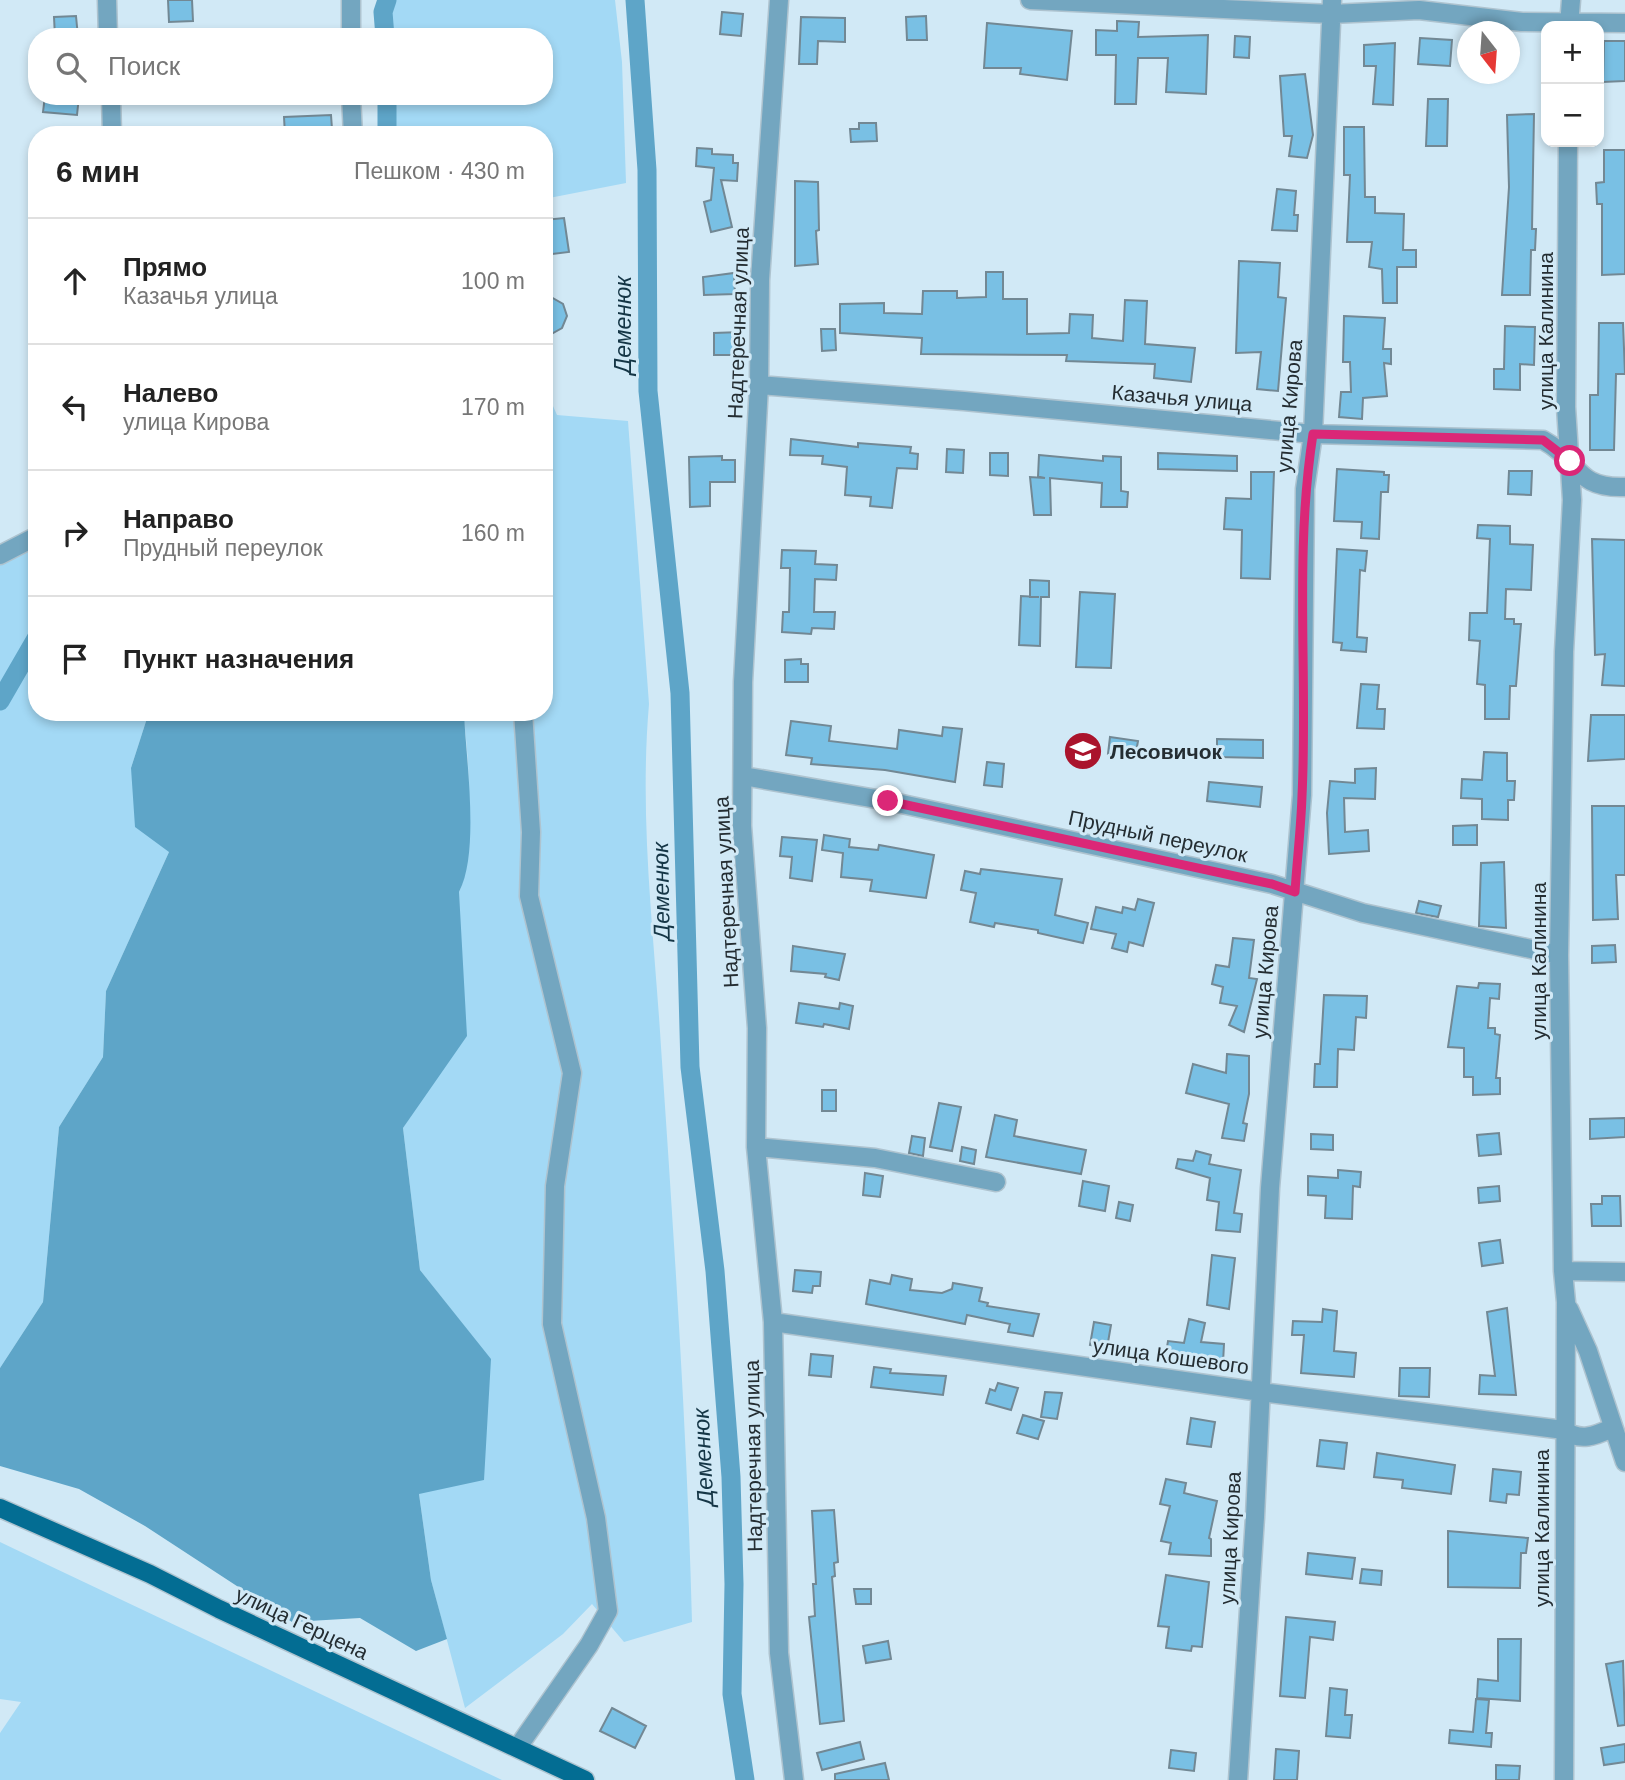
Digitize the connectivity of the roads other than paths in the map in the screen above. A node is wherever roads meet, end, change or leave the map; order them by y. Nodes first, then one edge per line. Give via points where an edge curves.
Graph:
1 (107, 0) edge
2 (351, 0) edge
3 (779, 0) edge
4 (1030, 0) edge
5 (1571, 0) edge
6 (1332, 7) edge
7 (1569, 21) edge
8 (1541, 23) edge
9 (1625, 23) edge
10 (1604, 24) edge
11 (108, 28) edge
12 (351, 28) edge
13 (111, 105) edge
14 (351, 105) edge
15 (112, 126) edge
16 (353, 126) edge
17 (1568, 147) edge
18 (759, 385) junction
19 (1313, 434) junction
20 (1570, 461) junction
21 (1625, 487) edge
22 (28, 542) edge
23 (0, 555) edge
24 (524, 721) edge
25 (743, 776) junction
26 (1295, 892) junction
27 (1559, 955) junction
28 (756, 1147) junction
29 (996, 1182) dead end
30 (1563, 1271) junction
31 (1625, 1272) edge
32 (1566, 1302) junction
33 (774, 1321) junction
34 (1261, 1392) junction
35 (1612, 1428) junction
36 (1564, 1430) junction
37 (1625, 1462) edge
38 (0, 1507) edge
39 (518, 1747) junction
40 (585, 1780) edge
41 (794, 1780) edge
42 (1238, 1780) edge
43 (1564, 1780) edge

1 - 11 street
2 - 12 street
3 - 18 street, Надтеречная улица via 760,280
4 - 6 street
5 - 7 street
6 - 8 street via 1419,10
6 - 19 street, улица Кирова
9 - 10 street
13 - 15 street
14 - 16 street
17 - 20 street, улица Калинина via 1566,407
18 - 19 street, Казачья улица
18 - 25 street, Надтеречная улица via 743,682
19 - 20 street, Казачья улица via 1535,439 1556,447
19 - 26 street, улица Кирова via 1305,489 1302,795
20 - 21 street, Казачья улица via 1588,482
20 - 27 street, улица Калинина
22 - 23 street
24 - 39 street via 531,832 529,896 572,1073 555,1186 552,1324 596,1518 608,1611
25 - 26 street, Прудный переулок via 888,801
25 - 28 street, Надтеречная улица via 742,825 757,1028
26 - 27 street, Прудный переулок via 1375,915
26 - 34 street, улица Кирова via 1270,1188
27 - 30 street, улица Калинина
28 - 29 street via 875,1158
28 - 33 street, Надтеречная улица
30 - 31 street
30 - 32 street, улица Калинина
32 - 35 street via 1588,1351
32 - 36 street, улица Калинина
33 - 34 street, улица Кошевого
33 - 41 street, Надтеречная улица via 779,1654
34 - 36 street, улица Кошевого
34 - 42 street, улица Кирова
35 - 36 street, улица Кошевого via 1593,1437
35 - 37 street
36 - 43 street, улица Калинина
38 - 39 main road, улица Герцена
39 - 40 main road, улица Герцена

